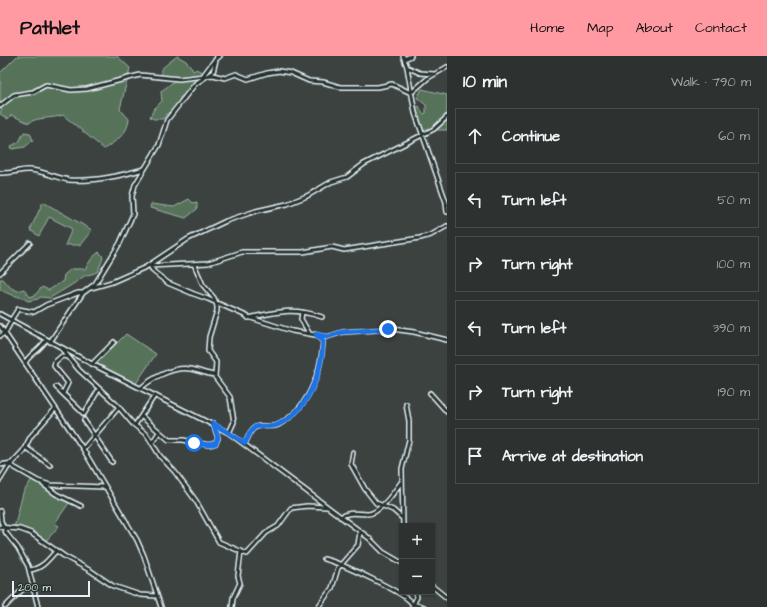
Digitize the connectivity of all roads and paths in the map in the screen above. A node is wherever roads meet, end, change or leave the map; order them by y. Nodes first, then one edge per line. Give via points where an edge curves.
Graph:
1 (411, 56) edge
2 (218, 57) edge
3 (403, 57) edge
4 (407, 67) junction
5 (447, 67) edge
6 (435, 74) junction
7 (204, 76) junction
8 (411, 93) junction
9 (0, 106) edge
10 (447, 117) edge
11 (423, 135) junction
12 (144, 170) junction
13 (0, 173) edge
14 (447, 204) edge
15 (447, 212) edge
16 (447, 226) edge
17 (30, 243) dead end
18 (194, 264) junction
19 (150, 266) junction
20 (0, 273) edge
21 (91, 288) junction
22 (83, 293) junction
23 (216, 302) junction
24 (302, 312) junction
25 (0, 314) edge
26 (322, 317) dead end
27 (248, 318) junction
28 (11, 320) junction
29 (0, 326) edge
30 (5, 333) junction
31 (309, 333) junction
32 (316, 334) junction
33 (0, 336) edge
34 (447, 340) edge
35 (48, 341) junction
36 (114, 342) dead end
37 (62, 348) junction
38 (68, 357) junction
39 (25, 363) junction
40 (92, 364) junction
41 (215, 375) junction
42 (56, 387) dead end
43 (140, 388) junction
44 (99, 389) junction
45 (63, 393) junction
46 (430, 393) dead end
47 (154, 395) junction
48 (406, 404) dead end
49 (119, 407) junction
50 (55, 409) junction
51 (447, 412) edge
52 (141, 416) junction
53 (84, 420) dead end
54 (213, 423) junction
55 (135, 425) junction
56 (159, 432) junction
57 (229, 432) junction
58 (95, 436) junction
59 (152, 443) junction
60 (245, 443) junction
61 (25, 447) junction
62 (83, 449) junction
63 (353, 452) dead end
64 (112, 462) dead end
65 (11, 464) junction
66 (0, 465) edge
67 (50, 465) dead end
68 (0, 480) edge
69 (402, 481) junction
70 (42, 483) junction
71 (104, 486) junction
72 (81, 506) dead end
73 (382, 506) junction
74 (327, 507) junction
75 (0, 511) edge
76 (340, 516) junction
77 (402, 518) junction
78 (403, 523) edge
79 (1, 527) edge
80 (360, 532) junction
81 (56, 551) junction
82 (241, 551) junction
83 (324, 559) dead end
84 (397, 562) edge
85 (342, 564) junction
86 (29, 570) junction
87 (34, 588) junction
88 (435, 588) edge
89 (416, 595) edge
90 (157, 596) junction
91 (447, 598) edge
92 (412, 605) edge
93 (5, 607) edge
94 (38, 607) edge
95 (161, 607) edge
96 (232, 607) edge
97 (318, 607) edge
98 (424, 607) edge

1 - 3 street
2 - 7 street
2 - 7 street via 213,72
3 - 4 street
4 - 6 street via 420,73
4 - 8 street
5 - 6 street
6 - 8 street
7 - 8 street via 225,78 236,74 248,79 267,72 279,72 340,87 378,87 392,84
7 - 9 street via 179,79 140,75 87,89 71,90 46,85 33,92 14,95
7 - 12 street via 168,120 159,146
8 - 11 street
10 - 11 street
11 - 14 street
11 - 19 street via 364,164 347,177 331,182 308,196 226,221 188,240
12 - 13 street via 120,176 69,180 29,170 10,174
12 - 21 street via 132,196 132,217 101,277
14 - 15 street
16 - 18 street via 431,235 401,242 344,250 332,248 303,252 242,252 208,263
17 - 20 street
18 - 19 street
18 - 23 street via 203,285
19 - 21 street
19 - 23 street via 166,282
21 - 22 street
22 - 28 street via 48,304 34,312 18,309
22 - 35 street
23 - 27 street
23 - 41 street via 218,309 208,351 217,363
24 - 26 street
24 - 27 street via 278,311
24 - 31 street via 301,320
25 - 28 street
27 - 31 street via 292,331
28 - 30 street
28 - 35 street
29 - 30 street
30 - 33 street
30 - 39 street
31 - 32 street
32 - 34 street via 327,337 342,332 392,329
32 - 60 street via 323,342 317,376 308,398 287,420 276,426 255,427
35 - 37 street
35 - 39 street
36 - 40 street
37 - 38 street
37 - 40 street
38 - 44 street
38 - 45 street via 58,358 54,366 68,383
39 - 50 street
40 - 43 street
41 - 43 street via 184,369 164,374
41 - 57 street via 230,397 234,422
42 - 45 street
43 - 47 street
44 - 45 street via 84,414
44 - 49 street
46 - 51 street
47 - 52 street
47 - 54 street
48 - 69 street via 409,440 402,467
49 - 55 street
49 - 58 street
50 - 61 street via 38,427
50 - 62 street
52 - 55 street
52 - 56 street
53 - 58 street
54 - 56 street via 218,438 211,445 169,440
54 - 57 street
55 - 59 street
56 - 59 street
57 - 60 street
58 - 62 street
58 - 64 street
59 - 82 street via 196,501 218,542
60 - 74 street
61 - 65 street
61 - 67 street
62 - 71 street
63 - 73 street via 351,464 359,482 376,503
65 - 66 street
65 - 68 street
65 - 70 street
69 - 73 street
69 - 77 street
70 - 71 street via 56,486
70 - 72 street via 56,494
71 - 90 street via 142,549
73 - 76 street via 372,514 349,512
73 - 77 street via 393,510
74 - 76 street
74 - 82 street via 291,508 278,526 266,533 248,554
75 - 79 street
76 - 80 street
77 - 78 street
79 - 81 street via 27,531
79 - 86 street via 20,550
80 - 84 street
80 - 85 street via 357,548
81 - 86 street via 43,566
81 - 90 street via 113,586 140,595
82 - 96 street via 238,576 240,582 234,594
83 - 85 street
85 - 92 street via 397,592 411,601
85 - 97 street via 336,571 332,588
86 - 87 street
87 - 93 street via 22,590
87 - 94 street
88 - 91 street
89 - 92 street
90 - 95 street
92 - 98 street

